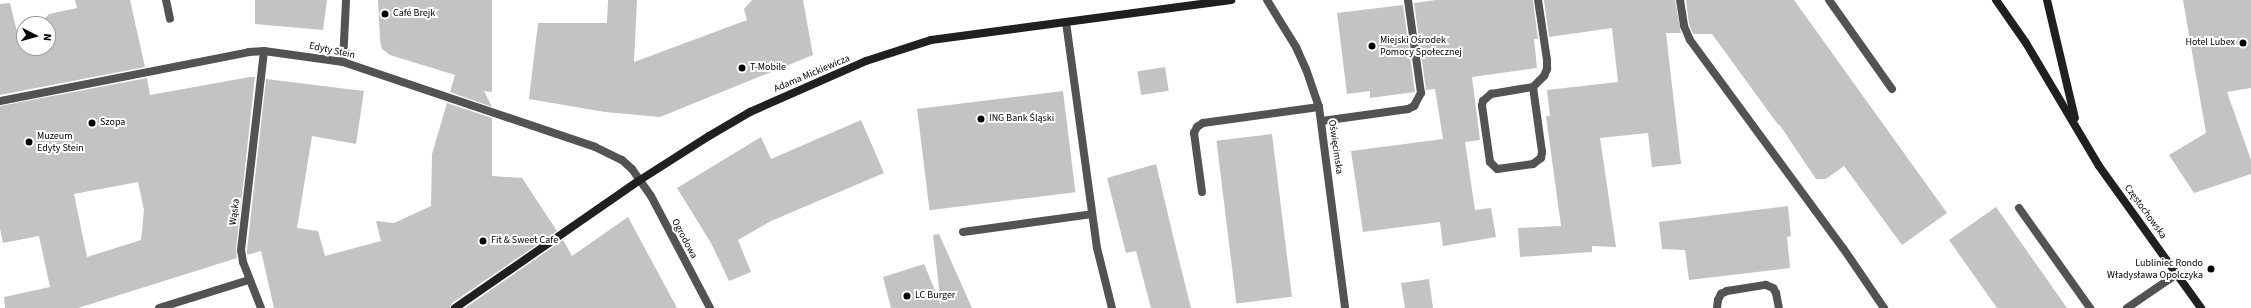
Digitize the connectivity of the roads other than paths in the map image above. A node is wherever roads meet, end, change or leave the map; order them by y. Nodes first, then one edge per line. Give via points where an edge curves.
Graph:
1 (166, 0) edge
2 (346, 0) edge
3 (1232, 0) edge
4 (1267, 0) edge
5 (1408, 0) edge
6 (1538, 0) edge
7 (1680, 0) edge
8 (1829, 0) edge
9 (1996, 0) edge
10 (2047, 0) edge
11 (170, 19) dead end
12 (1066, 22) junction
13 (264, 51) junction
14 (343, 62) junction
15 (1533, 87) junction
16 (1892, 89) dead end
17 (0, 101) edge
18 (1319, 107) junction
19 (1322, 121) junction
20 (2076, 125) junction
21 (640, 180) junction
22 (1202, 192) dead end
23 (2019, 208) dead end
24 (1092, 214) junction
25 (963, 232) dead end
26 (2177, 274) junction
27 (249, 280) junction
28 (159, 308) edge
29 (260, 308) edge
30 (455, 308) edge
31 (710, 308) edge
32 (1112, 308) edge
33 (1345, 308) edge
34 (1718, 308) edge
35 (1779, 308) edge
36 (1884, 308) edge
37 (2090, 308) edge
38 (2127, 308) edge
39 (2200, 308) edge

1 - 11 street
2 - 14 street
3 - 12 street, Adama Mickiewicza
4 - 18 street, Oświęcimska via 1299,53
5 - 19 street via 1421,93 1414,106
6 - 15 street via 1547,69
7 - 36 street via 1684,26 1690,40
8 - 16 street
9 - 20 street, Częstochowska
10 - 20 street, Częstochowska
12 - 21 street, Adama Mickiewicza via 931,40 898,49 750,112
12 - 24 street
13 - 14 street, Edyty Stein
13 - 17 street, Edyty Stein via 214,58
13 - 27 street, Wąska via 242,238 243,262
14 - 21 street, Edyty Stein via 606,151 622,160
15 - 15 street via 1491,94 1483,101 1490,162 1493,167 1502,170 1533,164 1541,158
18 - 19 street, Oświęcimska
18 - 22 street via 1203,123 1197,127 1194,133
19 - 33 street, Oświęcimska
20 - 26 street, Częstochowska via 2099,166
21 - 30 street, Adama Mickiewicza
21 - 31 street, Ogrodowa
23 - 37 street
24 - 25 street
24 - 32 street via 1097,248
26 - 38 street
26 - 39 street, Częstochowska
27 - 28 street
27 - 29 street, Wąska
34 - 35 street via 1721,294 1727,291 1766,285 1773,288 1776,293

